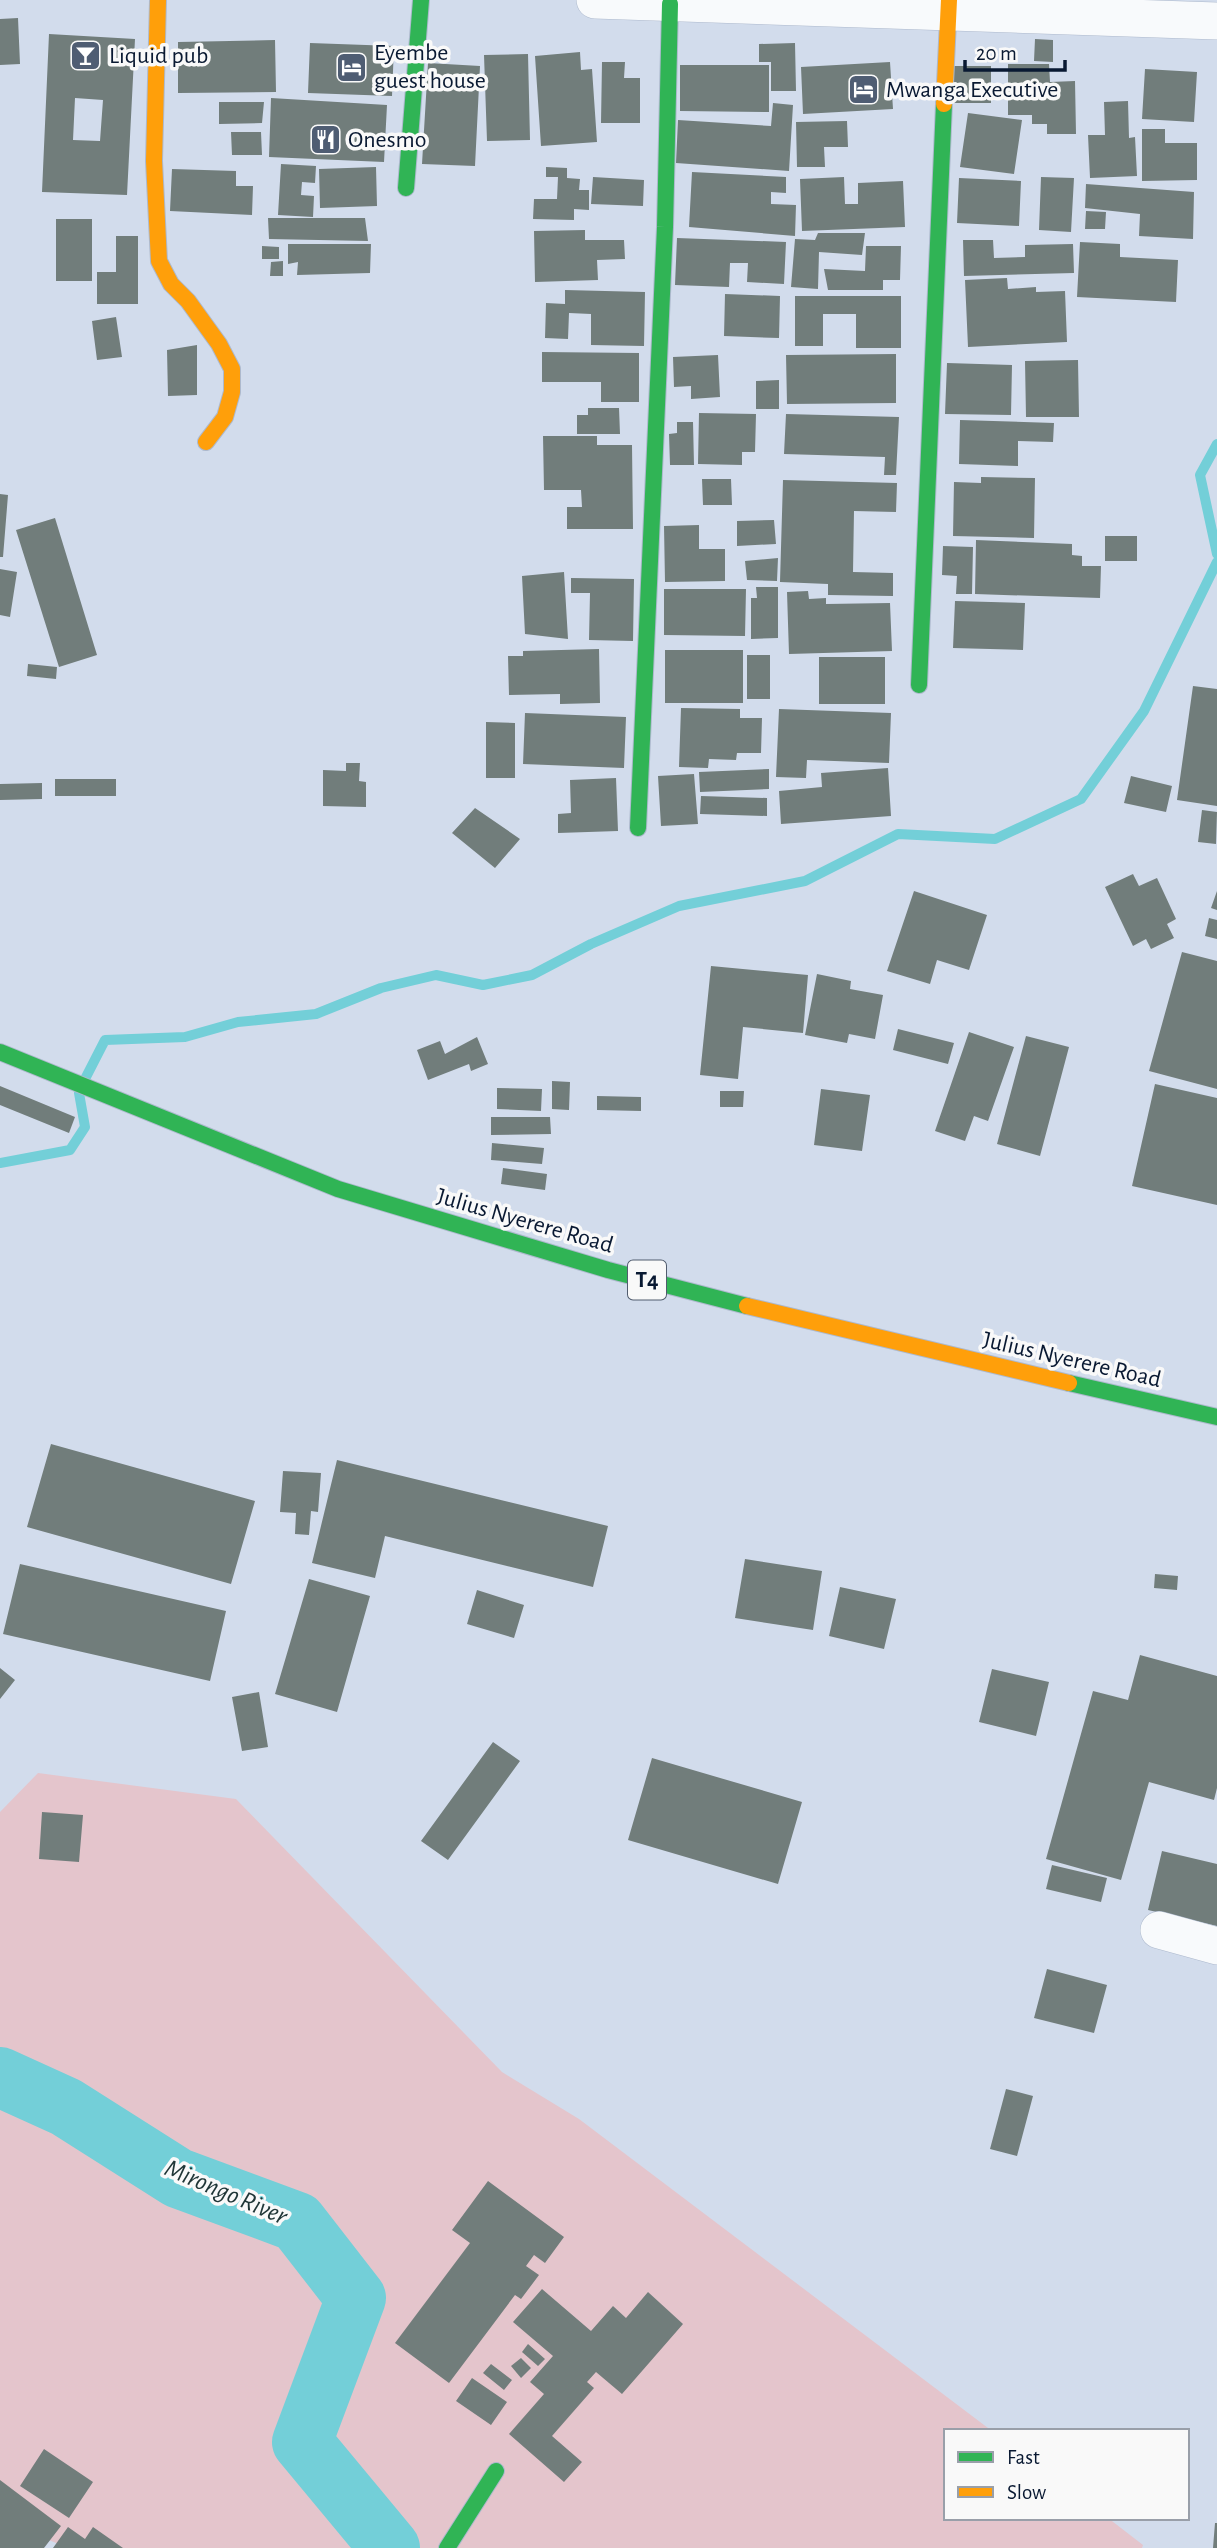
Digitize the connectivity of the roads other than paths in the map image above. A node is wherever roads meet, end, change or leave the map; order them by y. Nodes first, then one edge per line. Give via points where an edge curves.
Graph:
1 (158, 0) edge
2 (421, 0) edge
3 (595, 0) edge
4 (678, 3) edge
5 (949, 7) edge
6 (1217, 21) edge
7 (406, 188) dead end
8 (206, 442) dead end
9 (919, 685) dead end
10 (638, 828) dead end
11 (0, 1052) edge
12 (1217, 1417) edge
13 (1159, 1930) dead end
14 (1217, 1945) edge
15 (496, 2471) dead end
16 (447, 2548) edge

1 - 8 main road via 154,162 159,261 232,369 225,417
2 - 7 main road
3 - 4 street
4 - 5 street
4 - 10 main road
5 - 6 street
5 - 9 main road
11 - 12 main road, Julius Nyerere Road / T4 via 338,1189 608,1270 857,1335
13 - 14 street
15 - 16 main road

